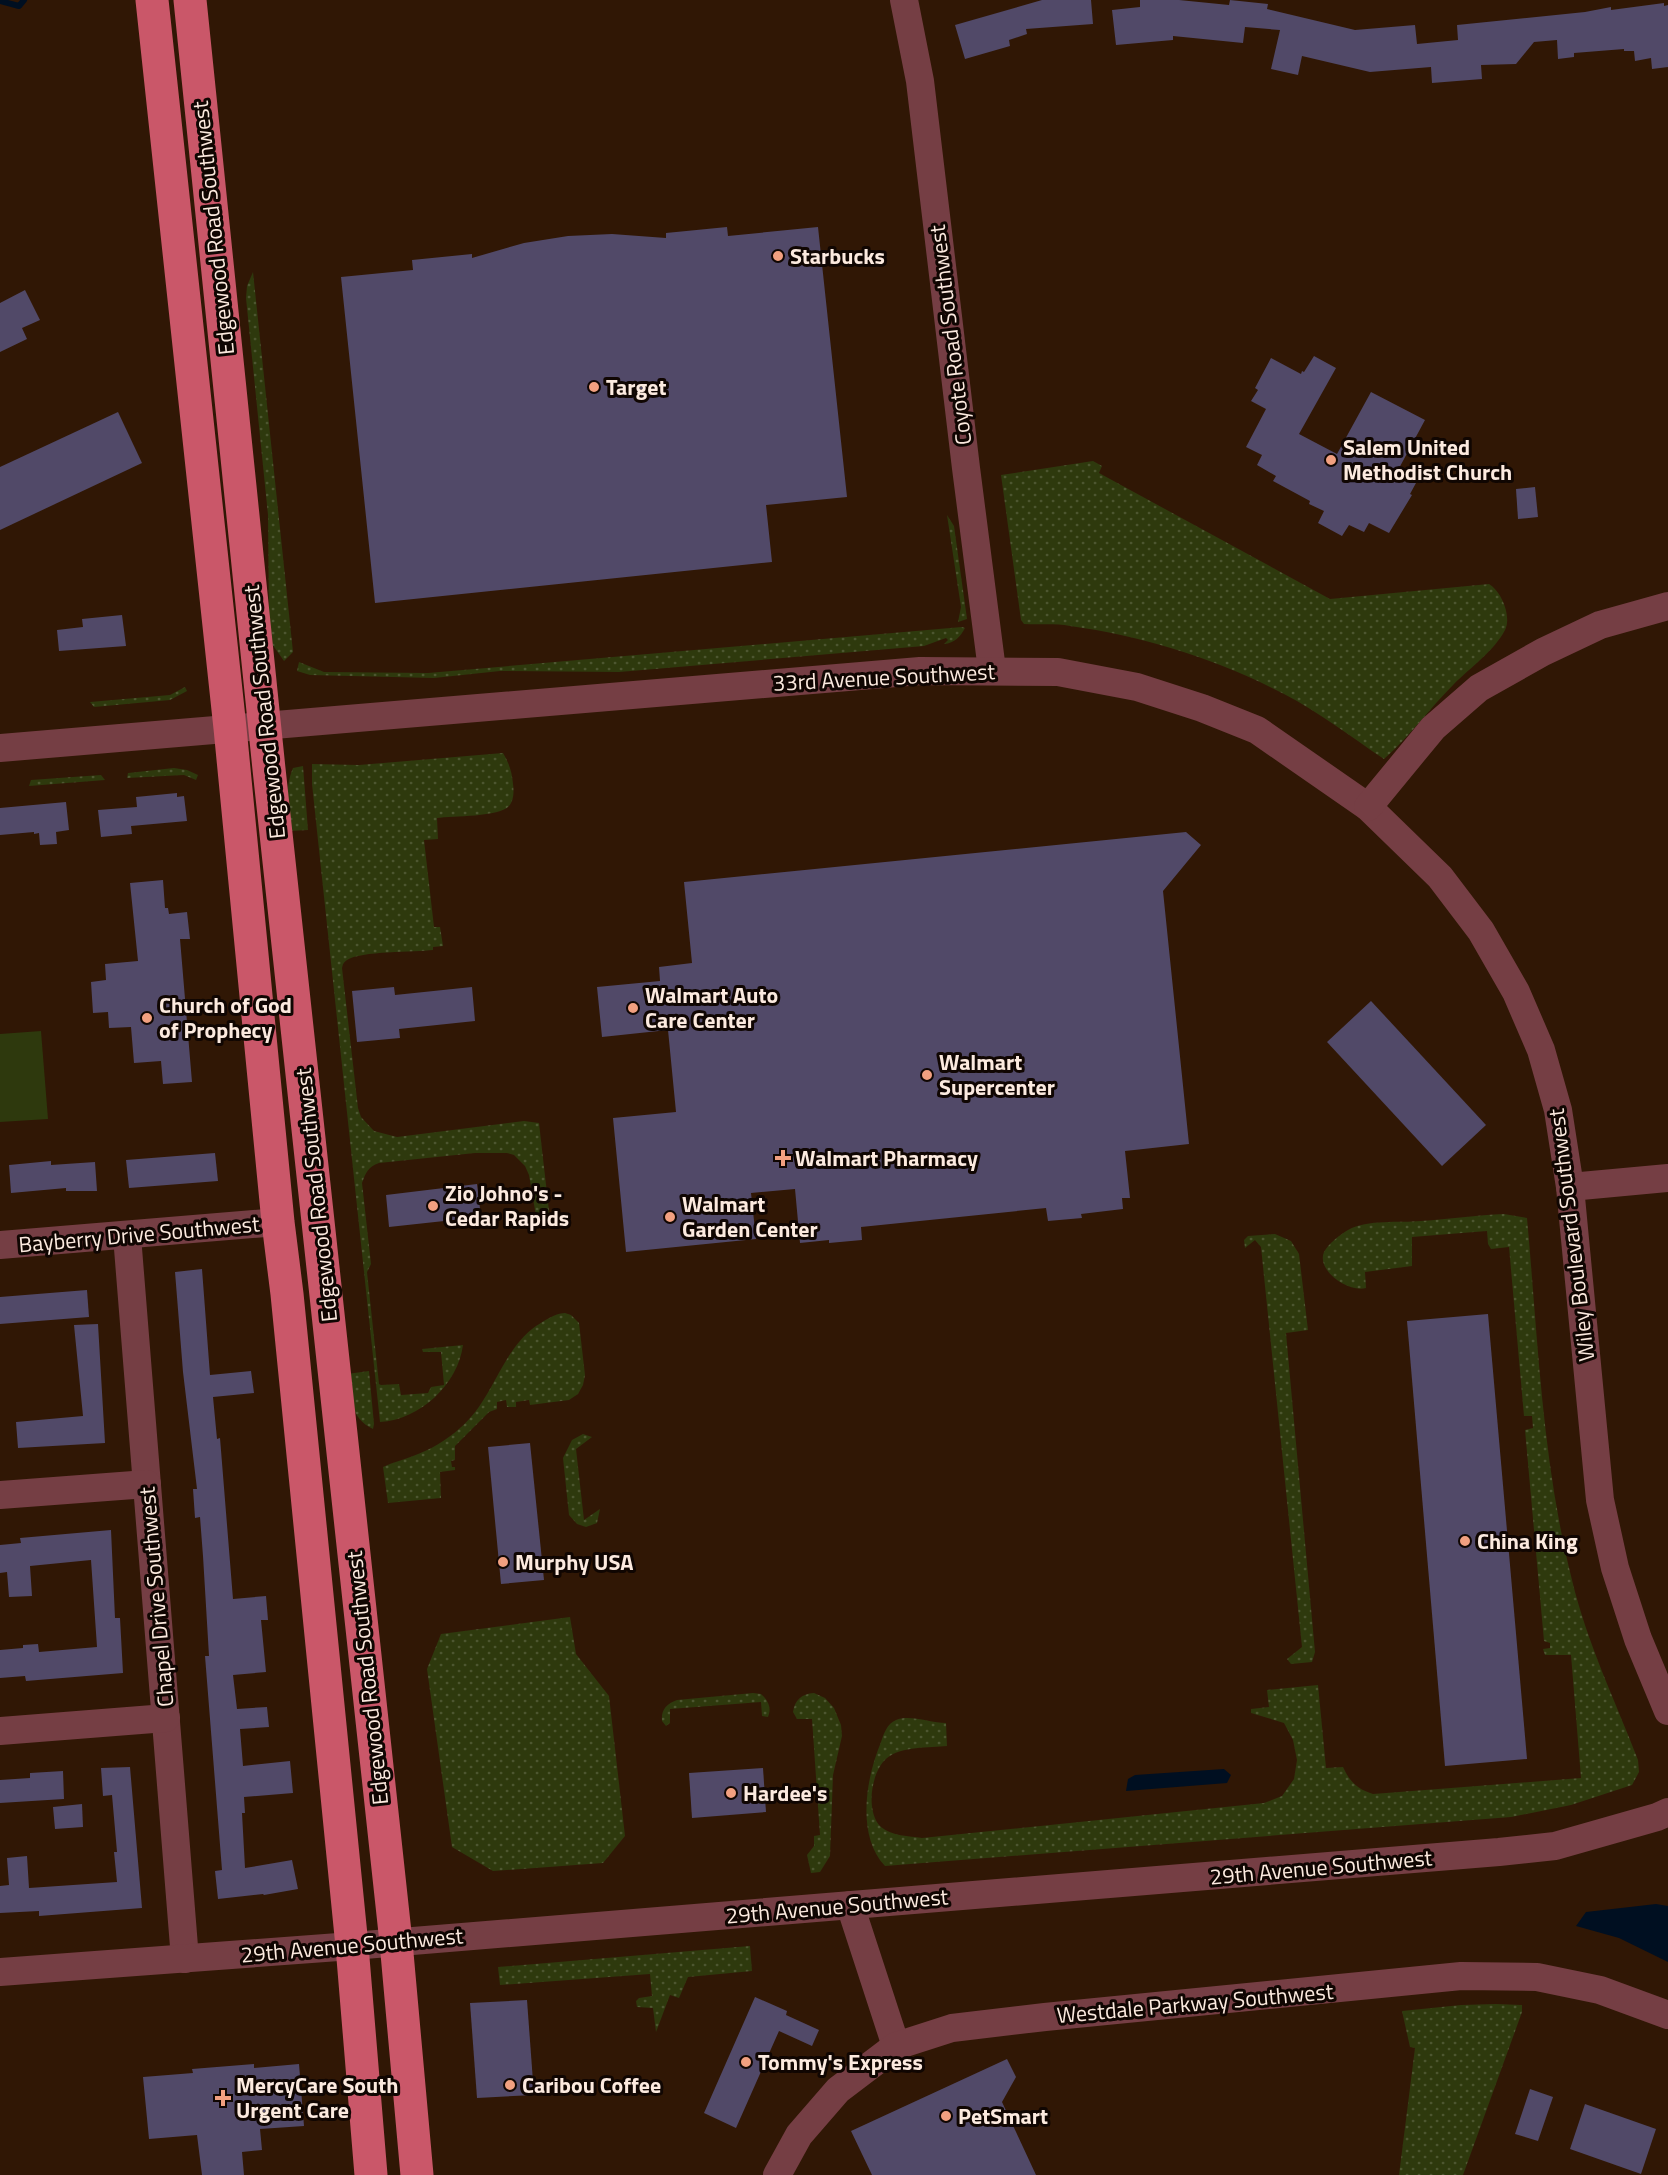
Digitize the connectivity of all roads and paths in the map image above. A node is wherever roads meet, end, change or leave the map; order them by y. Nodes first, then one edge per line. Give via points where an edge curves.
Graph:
1 (152, 0) edge
2 (190, 0) edge
3 (904, 0) edge
4 (165, 126) junction
5 (217, 262) junction
6 (1668, 606) edge
7 (992, 670) junction
8 (265, 725) junction
9 (230, 728) junction
10 (0, 748) edge
11 (1368, 807) junction
12 (1668, 1178) edge
13 (1570, 1187) junction
14 (278, 1222) junction
15 (127, 1236) junction
16 (0, 1245) edge
17 (287, 1294) junction
18 (345, 1466) junction
19 (147, 1484) junction
20 (0, 1495) edge
21 (1668, 1711) edge
22 (166, 1718) junction
23 (0, 1731) edge
24 (1668, 1812) edge
25 (850, 1905) junction
26 (396, 1942) junction
27 (352, 1946) junction
28 (185, 1959) junction
29 (0, 1972) edge
30 (1668, 2015) edge
31 (896, 2046) junction
32 (371, 2175) edge
33 (417, 2175) edge
34 (777, 2175) edge

1 - 4 main road, Edgewood Road Southwest
2 - 5 main road, Edgewood Road Southwest
3 - 7 street, Coyote Road Southwest via 920,81
4 - 5 main road via 177,129 183,141 195,248 202,261
4 - 9 main road, Edgewood Road Southwest
5 - 8 main road, Edgewood Road Southwest
6 - 11 street via 1600,625 1479,688 1433,728
7 - 8 street, 33rd Avenue Southwest via 920,671
7 - 11 street, 33rd Avenue Southwest via 1058,672 1137,687 1202,708 1257,730
8 - 9 street, 33rd Avenue Southwest
8 - 18 main road, Edgewood Road Southwest
9 - 10 street, 33rd Avenue Southwest
9 - 14 main road, Edgewood Road Southwest
11 - 13 street, Wiley Boulevard Southwest via 1440,878 1481,931 1516,992 1541,1050 1558,1110
12 - 13 street
13 - 21 street, Wiley Boulevard Southwest via 1600,1500 1615,1568 1638,1640
14 - 15 street, Bayberry Drive Southwest
14 - 17 main road, Edgewood Road Southwest
15 - 16 street, Bayberry Drive Southwest
15 - 19 street, Chapel Drive Southwest
17 - 18 main road via 307,1323 321,1449
17 - 27 main road, Edgewood Road Southwest
18 - 26 main road, Edgewood Road Southwest
19 - 20 street
19 - 22 street, Chapel Drive Southwest
22 - 23 street
22 - 28 street, Chapel Drive Southwest
24 - 25 street, 29th Avenue Southwest via 1555,1846
25 - 26 street, 29th Avenue Southwest
25 - 31 street
26 - 27 street, 29th Avenue Southwest
26 - 33 main road, Edgewood Road Southwest
27 - 28 street, 29th Avenue Southwest
27 - 32 main road, Edgewood Road Southwest
28 - 29 street, 29th Avenue Southwest
30 - 31 street, Westdale Parkway Southwest via 1600,1990 1537,1977 1461,1976 952,2028
31 - 34 street, Westdale Parkway Southwest via 838,2090 799,2135

